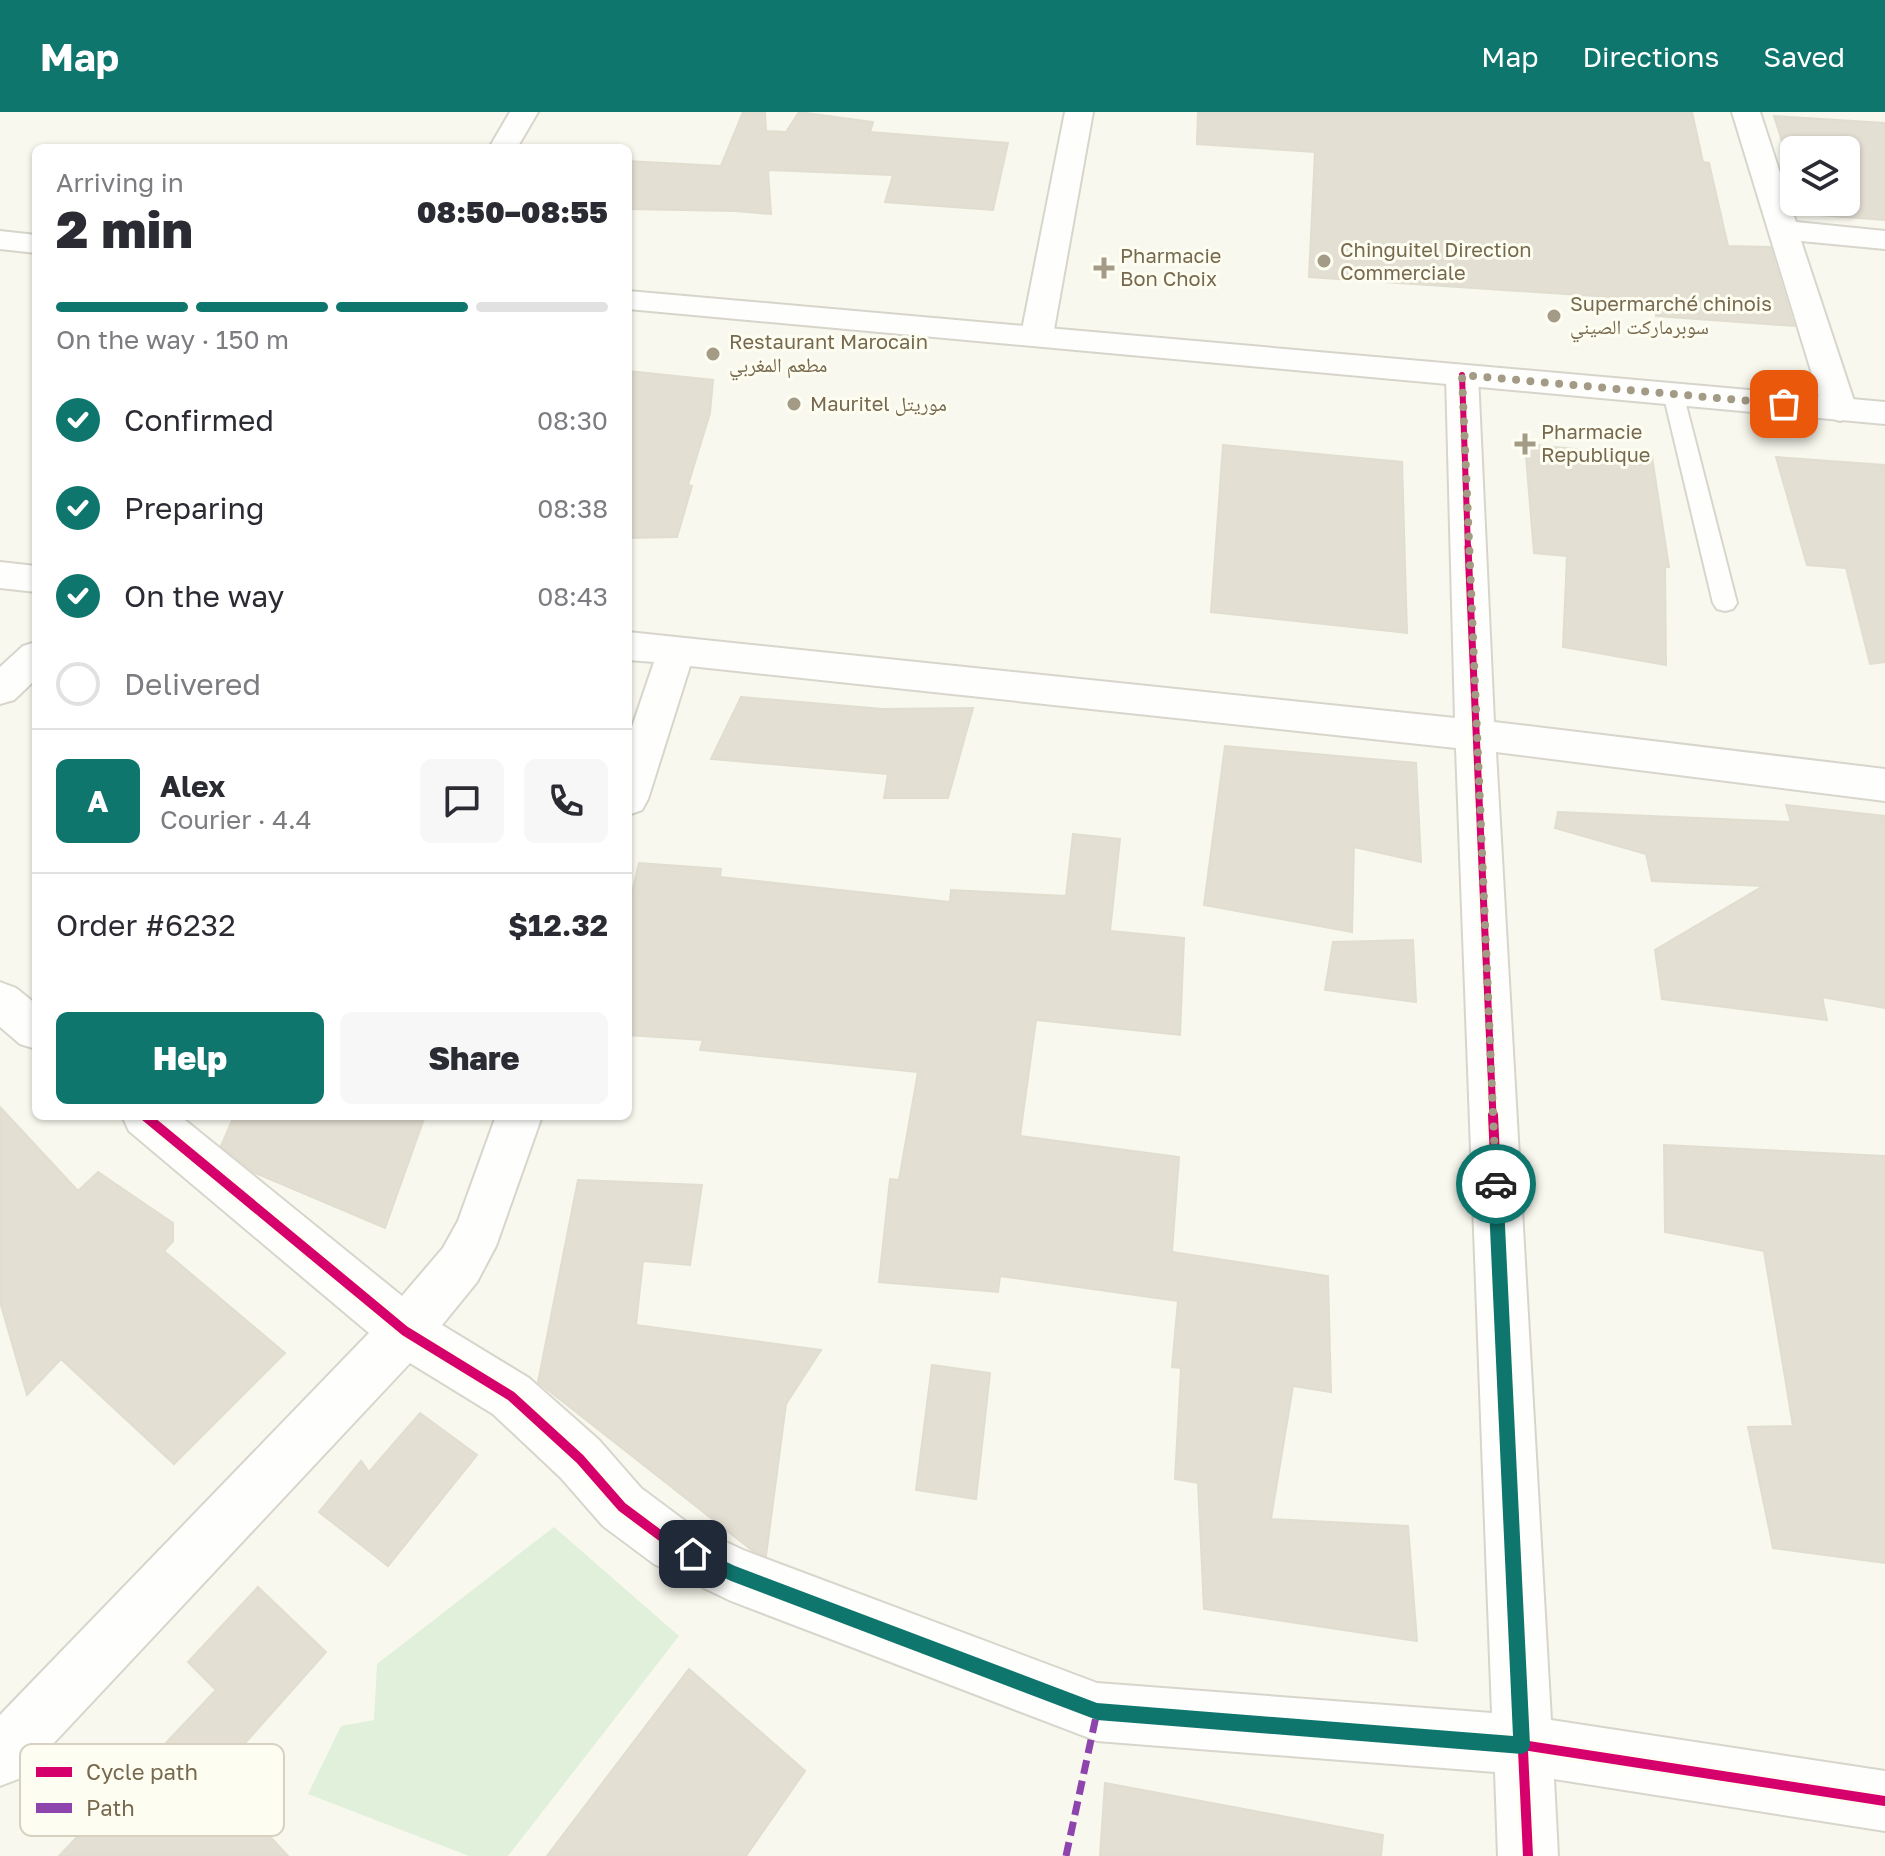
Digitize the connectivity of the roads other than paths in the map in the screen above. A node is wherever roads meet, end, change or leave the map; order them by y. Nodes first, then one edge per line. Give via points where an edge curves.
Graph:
1 (524, 112) edge
2 (1079, 112) edge
3 (1746, 112) edge
4 (505, 144) edge
5 (1785, 230) junction
6 (0, 240) edge
7 (1885, 240) edge
8 (32, 244) edge
9 (632, 300) edge
10 (1037, 335) junction
11 (1462, 375) junction
12 (1673, 393) junction
13 (1840, 410) junction
14 (1885, 413) edge
15 (0, 575) edge
16 (32, 579) edge
17 (1725, 603) dead end
18 (632, 646) edge
19 (676, 652) junction
20 (32, 660) edge
21 (0, 690) edge
22 (1475, 735) junction
23 (1885, 785) edge
24 (632, 787) edge
25 (0, 1001) edge
26 (32, 1027) edge
27 (150, 1120) edge
28 (518, 1120) edge
29 (405, 1331) junction
30 (1522, 1745) junction
31 (0, 1757) edge
32 (1885, 1801) edge
33 (1528, 1856) edge

1 - 4 street
2 - 10 street
3 - 5 street
5 - 7 street
5 - 13 street
6 - 8 street
9 - 10 street
10 - 11 street
11 - 12 street
11 - 22 street
12 - 13 street
12 - 17 lane
13 - 14 street
15 - 16 street
18 - 19 street
19 - 22 street
19 - 24 street
20 - 21 street
22 - 23 street
22 - 30 street
25 - 26 street
27 - 29 street
28 - 29 street via 479,1230 460,1265
29 - 30 street via 511,1396 580,1459 622,1507 673,1545 731,1573 1009,1680 1097,1712
29 - 31 street
30 - 32 street
30 - 33 street

